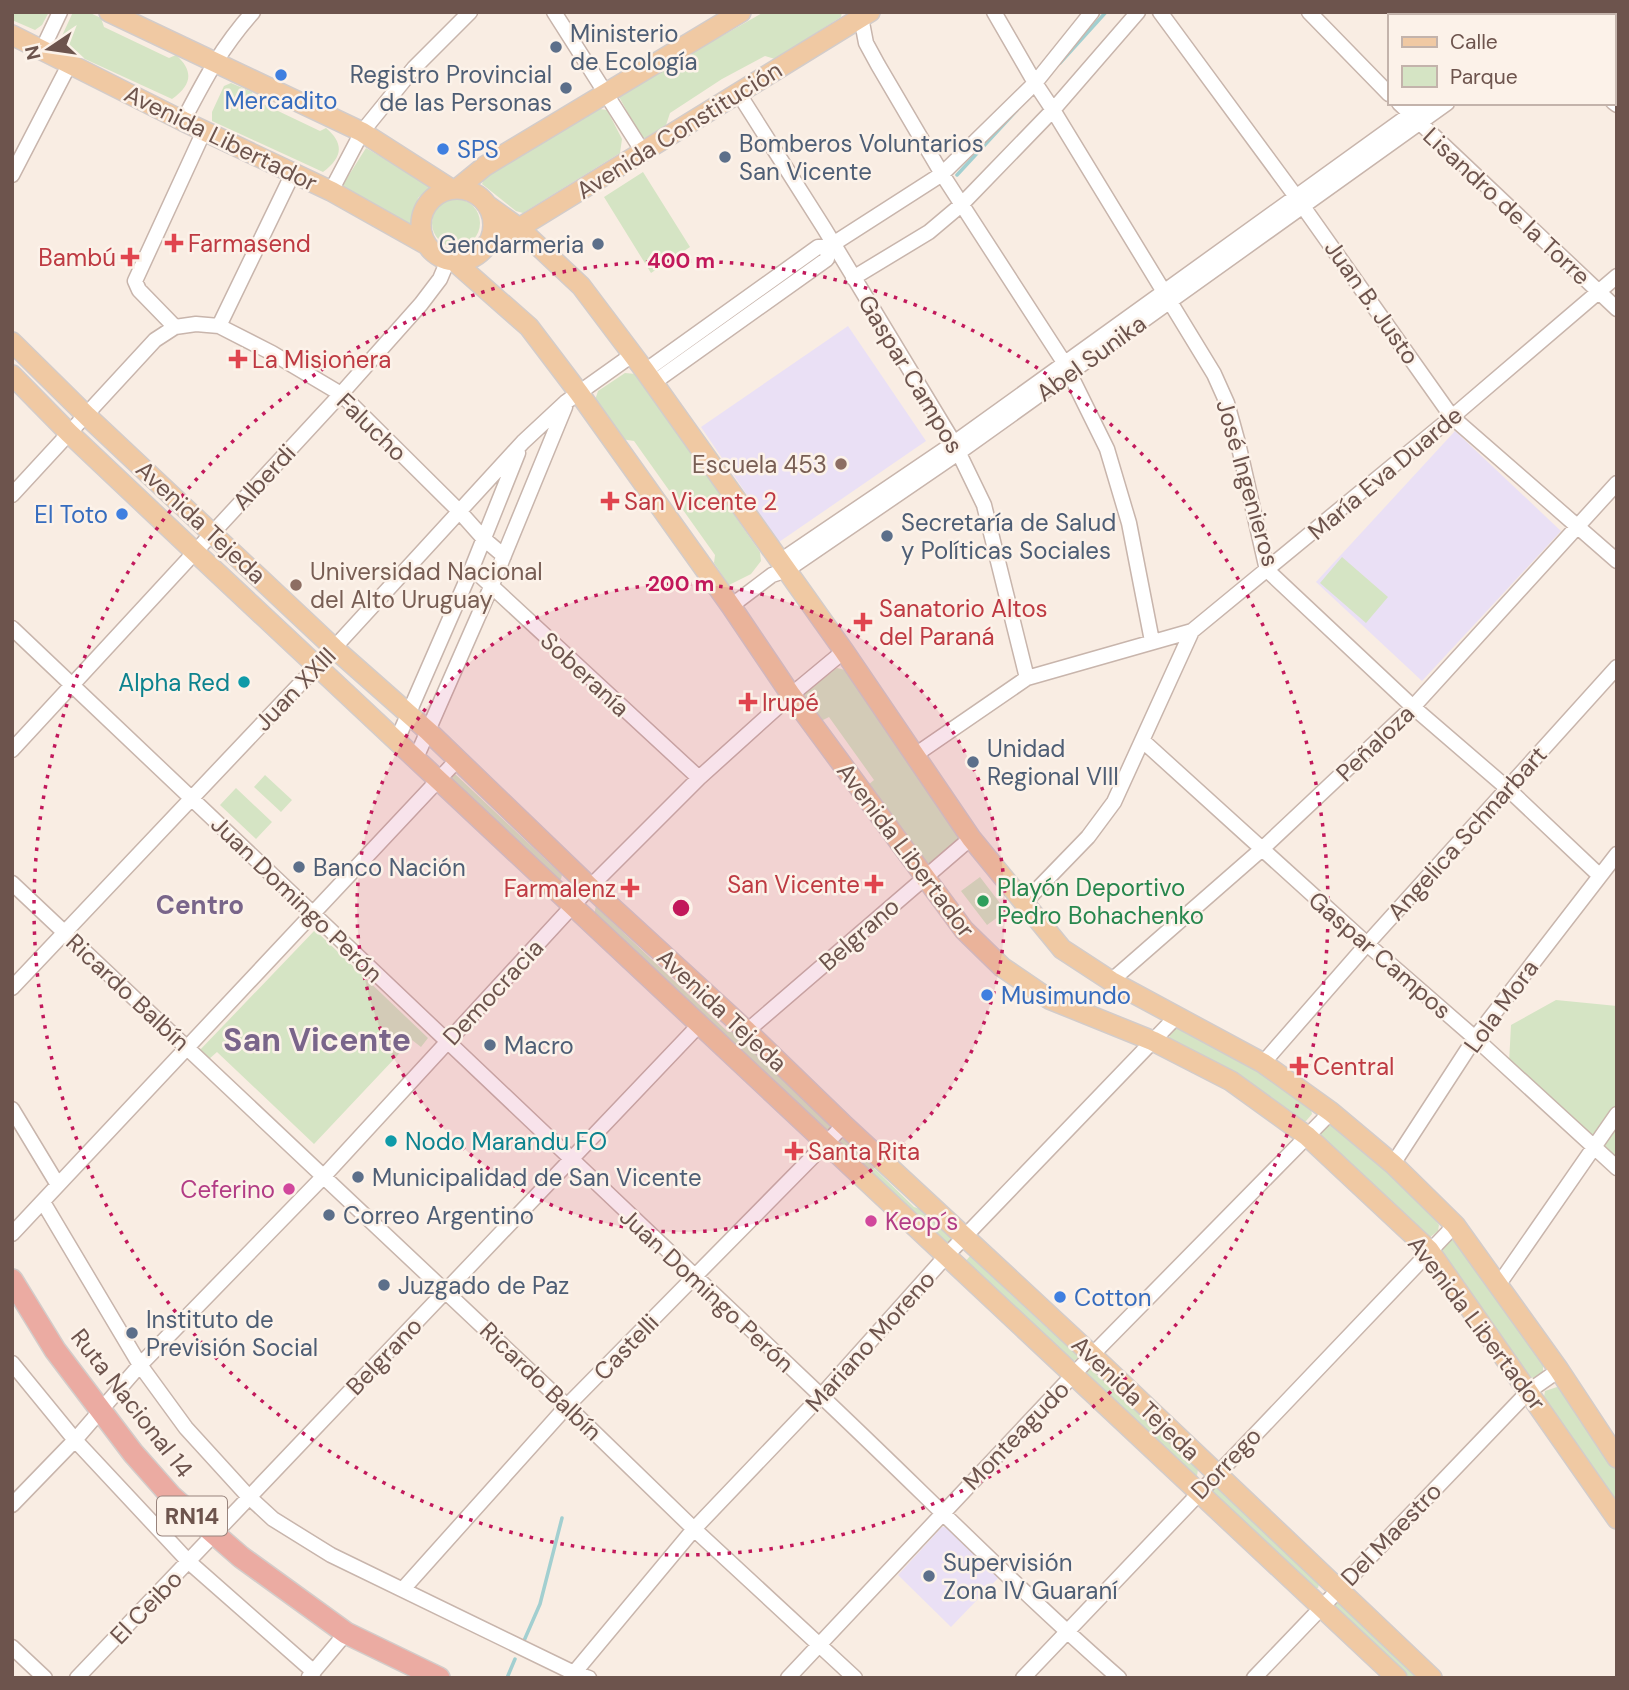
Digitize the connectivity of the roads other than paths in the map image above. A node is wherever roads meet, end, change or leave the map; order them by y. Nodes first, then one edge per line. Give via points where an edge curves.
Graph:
1 (60, 12) edge
2 (109, 12) edge
3 (253, 12) edge
4 (470, 12) edge
5 (554, 12) edge
6 (740, 12) edge
7 (994, 12) edge
8 (1092, 12) edge
9 (1138, 12) edge
10 (1160, 12) edge
11 (1309, 12) edge
12 (864, 14) edge
13 (12, 36) edge
14 (41, 50) junction
15 (214, 61) junction
16 (69, 65) junction
17 (1035, 83) junction
18 (605, 93) junction
19 (1388, 93) edge
20 (739, 94) junction
21 (1401, 105) edge
22 (1424, 105) edge
23 (1443, 105) edge
24 (1054, 110) junction
25 (1414, 119) junction
26 (183, 121) junction
27 (204, 131) junction
28 (362, 132) junction
29 (643, 152) junction
30 (14, 168) edge
31 (293, 173) junction
32 (942, 174) junction
33 (454, 188) junction
34 (331, 191) junction
35 (1300, 202) junction
36 (487, 205) junction
37 (961, 205) junction
38 (519, 228) junction
39 (487, 244) junction
40 (427, 245) junction
41 (831, 246) junction
42 (451, 260) junction
43 (1617, 276) edge
44 (853, 278) junction
45 (1598, 291) junction
46 (1167, 296) junction
47 (1617, 309) edge
48 (219, 326) junction
49 (175, 327) junction
50 (12, 342) edge
51 (632, 355) junction
52 (1067, 369) junction
53 (12, 375) edge
54 (649, 377) junction
55 (341, 394) junction
56 (573, 397) junction
57 (87, 416) junction
58 (1452, 417) junction
59 (69, 433) junction
60 (523, 442) junction
61 (956, 448) junction
62 (1617, 483) edge
63 (12, 495) edge
64 (460, 512) junction
65 (1577, 527) junction
66 (212, 532) junction
67 (484, 539) junction
68 (195, 552) junction
69 (504, 556) junction
70 (1617, 561) edge
71 (784, 566) junction
72 (472, 568) junction
73 (1267, 570) junction
74 (491, 587) junction
75 (731, 606) junction
76 (12, 628) edge
77 (1192, 631) junction
78 (1152, 641) junction
79 (334, 648) junction
80 (844, 651) junction
81 (317, 665) junction
82 (1617, 667) edge
83 (1027, 678) junction
84 (72, 685) junction
85 (791, 695) junction
86 (1413, 707) junction
87 (409, 713) junction
88 (428, 731) junction
89 (397, 740) junction
90 (1143, 741) junction
91 (12, 750) edge
92 (915, 755) junction
93 (416, 758) junction
94 (458, 759) junction
95 (699, 778) junction
96 (440, 780) junction
97 (1507, 788) junction
98 (191, 797) junction
99 (971, 838) junction
100 (1262, 849) junction
101 (1617, 854) edge
102 (1600, 874) junction
103 (925, 877) junction
104 (12, 883) edge
105 (590, 887) junction
106 (1023, 904) junction
107 (573, 905) junction
108 (313, 915) junction
109 (64, 932) junction
110 (1367, 944) junction
111 (1111, 981) junction
112 (12, 988) edge
113 (1175, 1018) junction
114 (700, 1024) junction
115 (747, 1031) junction
116 (1475, 1038) junction
117 (446, 1041) junction
118 (1153, 1041) junction
119 (188, 1048) junction
120 (1263, 1063) junction
121 (12, 1109) edge
122 (1331, 1112) junction
123 (1617, 1114) edge
124 (844, 1125) junction
125 (1307, 1136) junction
126 (827, 1142) junction
127 (1593, 1147) junction
128 (570, 1160) junction
129 (1393, 1164) junction
130 (1617, 1168) edge
131 (324, 1176) junction
132 (58, 1185) junction
133 (43, 1202) junction
134 (1455, 1225) junction
135 (12, 1234) edge
136 (964, 1238) junction
137 (1429, 1250) junction
138 (947, 1255) junction
139 (694, 1277) junction
140 (12, 1280) edge
141 (1499, 1284) junction
142 (446, 1292) junction
143 (1092, 1355) junction
144 (12, 1363) edge
145 (140, 1365) junction
146 (1559, 1370) junction
147 (1074, 1374) junction
148 (1529, 1391) junction
149 (821, 1396) junction
150 (567, 1406) junction
151 (100, 1411) junction
152 (75, 1440) junction
153 (1615, 1449) edge
154 (1215, 1474) junction
155 (1199, 1491) junction
156 (248, 1496) junction
157 (12, 1505) edge
158 (943, 1512) junction
159 (1617, 1519) edge
160 (694, 1529) junction
161 (214, 1536) junction
162 (189, 1562) junction
163 (404, 1588) junction
164 (1339, 1588) junction
165 (1322, 1606) junction
166 (346, 1633) junction
167 (1067, 1633) junction
168 (819, 1643) junction
169 (12, 1647) edge
170 (574, 1673) junction
171 (311, 1675) edge
172 (45, 1678) edge
173 (77, 1678) edge
174 (439, 1678) edge
175 (589, 1678) edge
176 (788, 1678) edge
177 (855, 1678) edge
178 (1023, 1678) edge
179 (1119, 1678) edge
180 (1254, 1678) edge
181 (1398, 1678) edge
182 (1432, 1678) edge

1 - 14 street
2 - 15 main road
3 - 15 street
4 - 28 street via 414,68
5 - 18 street
6 - 18 main road
7 - 17 street, José Ingenieros
8 - 17 street
9 - 24 street
10 - 35 street, Juan B. Justo
11 - 19 street
12 - 20 main road, Avenida Constitución
12 - 32 street via 866,43
13 - 14 main road, Avenida Libertador
14 - 16 main road, Avenida Libertador
15 - 26 street
15 - 28 main road
16 - 26 main road, Avenida Libertador
16 - 30 street
17 - 24 street, José Ingenieros
17 - 32 street
18 - 29 street
18 - 33 main road
20 - 29 main road, Avenida Constitución
20 - 41 street, Gaspar Campos
21 - 25 street, Lisandro de la Torre
22 - 25 street, Abel Sunika
23 - 25 street, Abel Sunika
24 - 37 street
24 - 46 street, José Ingenieros
25 - 35 street, Abel Sunika
25 - 45 street, Lisandro de la Torre
26 - 27 main road, Avenida Libertador
27 - 31 main road, Avenida Libertador
27 - 49 street via 135,281
28 - 33 main road
28 - 34 street
29 - 38 main road, Avenida Constitución
31 - 34 main road, Avenida Libertador
31 - 48 street
32 - 37 street
32 - 41 street
33 - 36 main road via 479,196
33 - 40 main road via 440,192 423,210 422,234
34 - 40 main road, Avenida Libertador
35 - 46 street, Abel Sunika
35 - 58 street, Juan B. Justo
36 - 38 main road, Avenida Libertador
36 - 39 main road via 492,232
37 - 44 street via 929,232
37 - 52 street
38 - 39 main road, Avenida Constitución
38 - 51 main road, Avenida Libertador via 581,286
39 - 42 main road via 474,257
40 - 42 main road via 436,255
41 - 44 street, Gaspar Campos
41 - 54 street via 827,259
41 - 54 street via 818,247 664,357
42 - 55 street, Alberdi via 421,304
42 - 56 main road, Avenida Libertador via 529,327
43 - 45 street, María Eva Duarde
44 - 61 street, Gaspar Campos
45 - 47 street, Lisandro de la Torre
45 - 58 street, María Eva Duarde
46 - 52 street, Abel Sunika
46 - 73 street, José Ingenieros via 1227,403
48 - 49 street
48 - 55 street, Falucho
49 - 57 street via 155,340
50 - 57 main road, Avenida Tejeda
51 - 54 main road, Avenida Libertador
51 - 56 street, Juan XXIII
52 - 61 street, Abel Sunika
52 - 78 street via 1107,449 1129,523
53 - 59 main road, Avenida Tejeda
54 - 71 main road, Avenida Libertador
55 - 64 street, Falucho
55 - 66 street, Alberdi
56 - 60 street, Juan XXIII
56 - 69 street
56 - 75 main road, Avenida Libertador
57 - 59 street
57 - 66 main road, Avenida Tejeda
58 - 65 street, Juan B. Justo
58 - 73 street, María Eva Duarde
59 - 63 street
59 - 68 main road, Avenida Tejeda
60 - 64 street, Juan XXIII
60 - 67 street
61 - 71 street, Abel Sunika
61 - 83 street, Gaspar Campos via 984,505
62 - 65 street, Peñaloza
64 - 67 street, Falucho
64 - 79 street, Juan XXIII
65 - 70 street, Juan B. Justo
65 - 86 street, Peñaloza
66 - 68 street, Alberdi
66 - 79 main road, Avenida Tejeda
67 - 69 street, Falucho
67 - 72 street
68 - 81 main road, Avenida Tejeda
68 - 84 street, Alberdi
69 - 74 street
71 - 75 street, Abel Sunika
71 - 80 main road, Avenida Libertador
72 - 74 street, Soberanía
72 - 87 street
73 - 77 street, María Eva Duarde
73 - 86 street, José Ingenieros
74 - 88 street
74 - 95 street, Soberanía
75 - 85 main road, Avenida Libertador
76 - 84 street, Juan Domingo Perón
77 - 78 street, María Eva Duarde
77 - 90 street
78 - 83 street, María Eva Duarde
79 - 81 street, Juan XXIII
79 - 87 main road, Avenida Tejeda
80 - 85 street, Democracia
80 - 92 main road, Avenida Libertador
81 - 89 main road, Avenida Tejeda
81 - 98 street, Juan XXIII
82 - 97 street, Angelica Schnarbart
83 - 92 street, María Eva Duarde
84 - 91 street, Alberdi
84 - 98 street, Juan Domingo Perón
85 - 95 street, Democracia
85 - 103 main road, Avenida Libertador
86 - 97 street, José Ingenieros
86 - 100 street, Peñaloza
87 - 88 main road, Avenida Tejeda
87 - 89 street
88 - 93 street
88 - 94 main road, Avenida Tejeda
89 - 93 main road, Avenida Tejeda
90 - 100 street, Gaspar Campos
90 - 106 street via 1114,802 1088,837
92 - 99 main road, Avenida Libertador
93 - 96 main road, Avenida Tejeda
94 - 96 street
94 - 105 main road, Avenida Tejeda
95 - 105 street, Democracia
96 - 107 main road, Avenida Tejeda
96 - 108 street
97 - 102 street, José Ingenieros
97 - 110 street, Angelica Schnarbart
98 - 108 street, Juan Domingo Perón
98 - 109 street, Juan XXIII
99 - 103 street, Belgrano
99 - 106 main road, Avenida Libertador
100 - 110 street, Gaspar Campos
100 - 111 street, Peñaloza
101 - 102 street, Lola Mora
102 - 116 street, Lola Mora
103 - 115 street, Belgrano
103 - 118 main road, Avenida Libertador via 964,930 1002,967 1049,999
104 - 109 street, Ricardo Balbín
105 - 107 street, Democracia
105 - 115 main road, Avenida Tejeda
106 - 111 main road, Avenida Libertador via 1062,949
107 - 114 main road, Avenida Tejeda
107 - 117 street, Democracia
108 - 117 street, Juan Domingo Perón
108 - 119 street
109 - 112 street, Juan XXIII
109 - 119 street, Ricardo Balbín
110 - 116 street, Gaspar Campos
110 - 120 street, Angelica Schnarbart
111 - 113 main road, Avenida Libertador
113 - 118 street, Mariano Moreno
113 - 120 main road, Avenida Libertador
114 - 126 main road, Avenida Tejeda
114 - 128 street, Belgrano
115 - 124 main road, Avenida Tejeda
116 - 127 street, Gaspar Campos
116 - 129 street, Lola Mora
117 - 128 street, Juan Domingo Perón
117 - 131 street, Democracia
118 - 125 main road, Avenida Libertador via 1231,1081
118 - 136 street, Mariano Moreno
119 - 131 street, Ricardo Balbín
119 - 132 street
120 - 122 main road, Avenida Libertador
121 - 132 street
122 - 125 street, Monteagudo
122 - 129 main road, Avenida Libertador
123 - 127 street
124 - 126 street, Castelli
124 - 136 main road, Avenida Tejeda
125 - 137 main road, Avenida Libertador
125 - 143 street, Monteagudo
126 - 138 main road, Avenida Tejeda
126 - 139 street, Castelli
127 - 130 street, Gaspar Campos
127 - 141 street
128 - 139 street, Juan Domingo Perón
128 - 142 street, Belgrano
129 - 134 main road, Avenida Libertador
131 - 142 street, Ricardo Balbín
131 - 145 street, Democracia
132 - 133 street
133 - 135 street
133 - 145 street
134 - 137 street, Dorrego
134 - 141 main road, Avenida Libertador
136 - 138 street, Mariano Moreno
136 - 143 main road, Avenida Tejeda
137 - 148 main road, Avenida Libertador
137 - 154 street, Dorrego
138 - 147 main road, Avenida Tejeda
138 - 149 street, Mariano Moreno
139 - 149 street, Juan Domingo Perón
139 - 150 street, Castelli
140 - 151 highway, Ruta Nacional 14 / RN14
141 - 146 main road, Avenida Libertador
142 - 150 street, Ricardo Balbín
142 - 156 street, Belgrano
143 - 147 street, Monteagudo
143 - 154 main road, Avenida Tejeda
144 - 152 street
145 - 151 street, Democracia
145 - 156 street via 186,1428
146 - 148 street, Del Maestro
146 - 153 main road, Avenida Libertador
147 - 155 main road, Avenida Tejeda
147 - 158 street, Monteagudo
148 - 159 main road, Avenida Libertador
148 - 164 street, Del Maestro
149 - 158 street, Juan Domingo Perón
149 - 160 street, Mariano Moreno
150 - 160 street, Ricardo Balbín
150 - 163 street, Castelli
151 - 152 street, Democracia
151 - 161 highway, Ruta Nacional 14 / RN14 via 171,1496
152 - 157 street, Democracia
152 - 162 street
154 - 155 street, Dorrego
154 - 164 main road, Avenida Tejeda
155 - 165 main road, Avenida Tejeda
155 - 167 street, Dorrego
156 - 161 street, Belgrano
156 - 163 street via 273,1519 331,1555
158 - 167 street, Juan Domingo Perón
158 - 168 street, Monteagudo
160 - 168 street, Ricardo Balbín
160 - 170 street, Mariano Moreno
161 - 162 street, El Ceibo
161 - 166 highway, Ruta Nacional 14 / RN14
162 - 171 street
162 - 173 street, El Ceibo
163 - 170 street
164 - 165 street, Del Maestro
164 - 182 main road, Avenida Tejeda
165 - 180 street, Del Maestro
165 - 181 main road, Avenida Tejeda
166 - 171 street
166 - 174 highway, Ruta Nacional 14 / RN14
167 - 178 street, Dorrego
167 - 179 street, Juan Domingo Perón
168 - 176 street, Monteagudo
168 - 177 street, Ricardo Balbín
169 - 172 street
170 - 175 street

